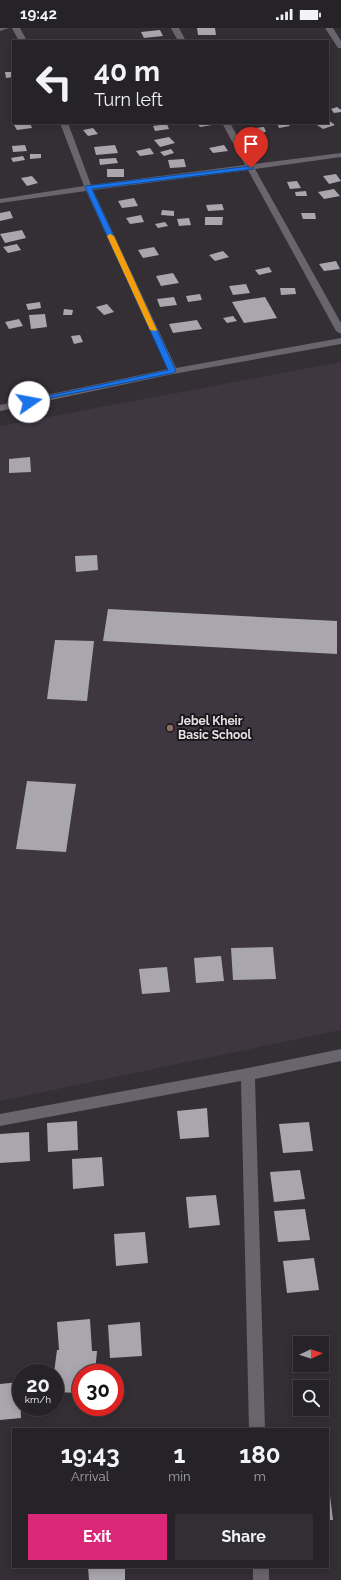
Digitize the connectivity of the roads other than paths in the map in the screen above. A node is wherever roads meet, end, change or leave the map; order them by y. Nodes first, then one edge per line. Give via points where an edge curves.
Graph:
1 (5, 28) edge
2 (16, 28) edge
3 (175, 28) edge
4 (329, 28) edge
5 (0, 29) edge
6 (22, 40) edge
7 (181, 40) edge
8 (341, 46) edge
9 (64, 124) edge
10 (227, 124) edge
11 (341, 155) edge
12 (251, 168) junction
13 (88, 187) junction
14 (0, 201) edge
15 (341, 331) edge
16 (341, 341) edge
17 (173, 371) junction
18 (0, 408) edge
19 (341, 1054) edge
20 (248, 1074) junction
21 (0, 1120) edge
22 (257, 1428) edge
23 (261, 1568) edge
24 (261, 1580) edge

1 - 5 street
2 - 6 street
3 - 7 street
4 - 8 street
9 - 13 street
10 - 12 street
11 - 12 street
12 - 13 street
12 - 15 street
13 - 14 street
13 - 17 street
16 - 17 street
17 - 18 street
19 - 20 street
20 - 21 street
20 - 22 street
23 - 24 street

